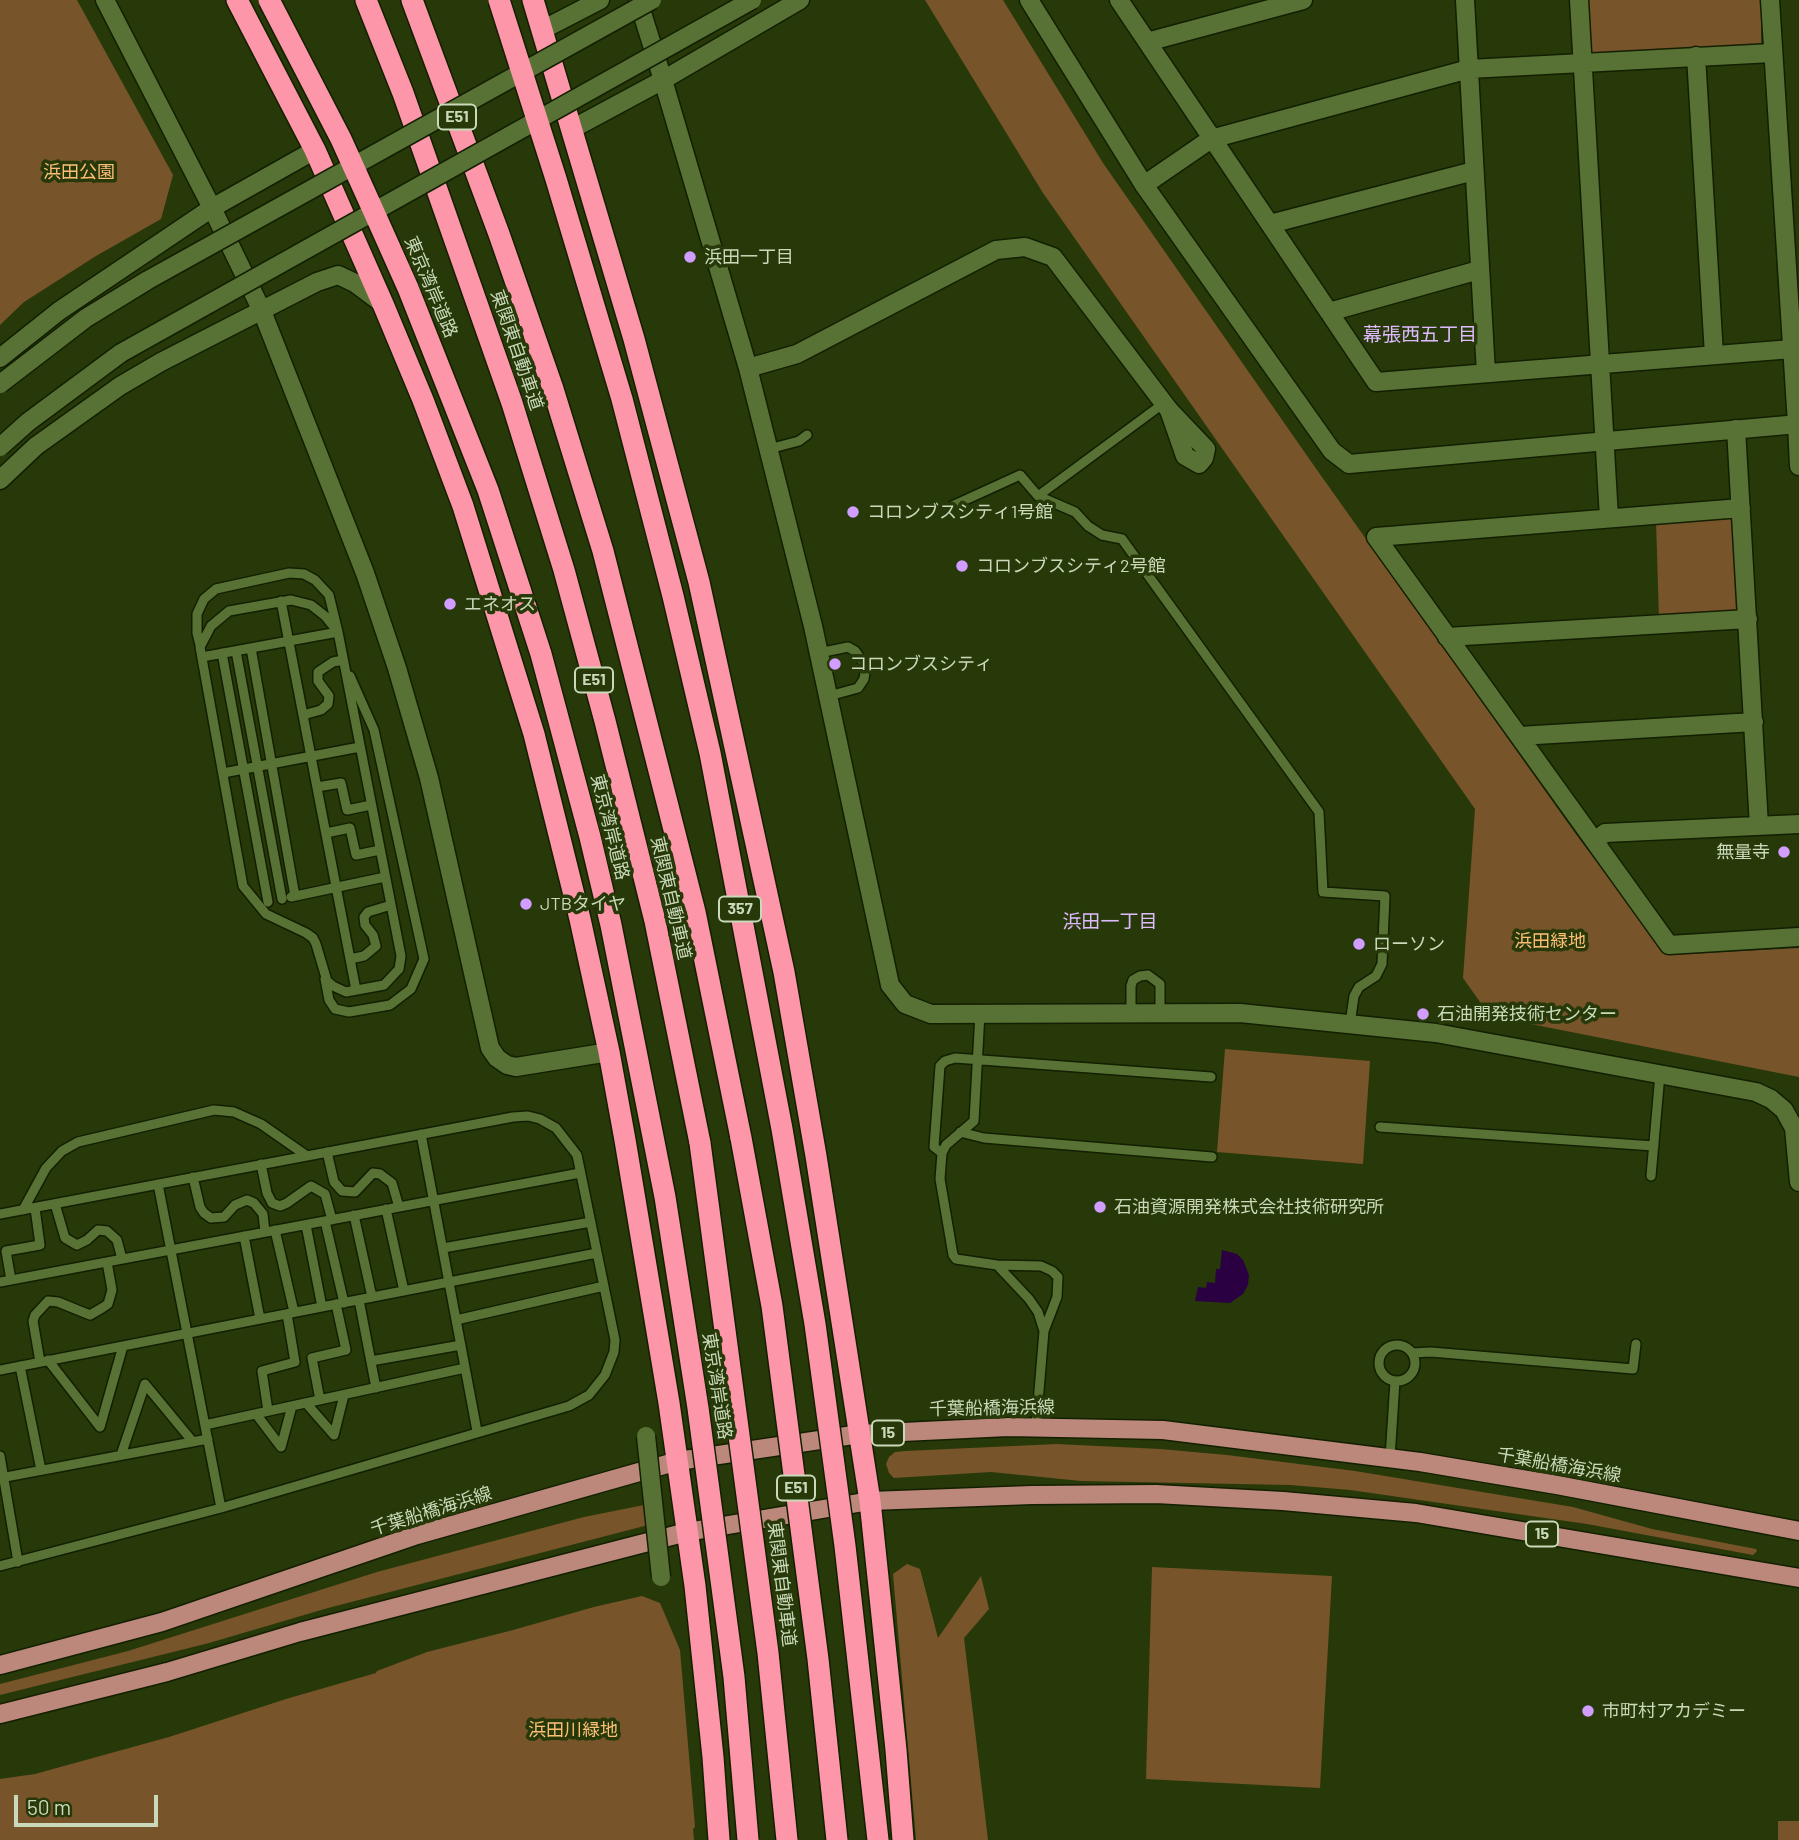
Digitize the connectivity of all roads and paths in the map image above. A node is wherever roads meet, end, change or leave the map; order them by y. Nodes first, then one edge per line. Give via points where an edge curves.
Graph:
1 (105, 0) edge
2 (237, 0) edge
3 (268, 0) edge
4 (360, 0) edge
5 (366, 0) edge
6 (412, 0) edge
7 (421, 0) edge
8 (499, 0) edge
9 (533, 0) edge
10 (600, 0) edge
11 (638, 0) edge
12 (652, 0) edge
13 (752, 0) edge
14 (800, 0) edge
15 (1029, 0) edge
16 (1118, 0) edge
17 (1303, 0) edge
18 (1465, 0) edge
19 (1578, 0) edge
20 (1770, 0) edge
21 (375, 22) junction
22 (542, 30) junction
23 (430, 42) junction
24 (1147, 42) junction
25 (1772, 53) junction
26 (1696, 56) junction
27 (1582, 62) junction
28 (1469, 69) junction
29 (663, 80) junction
30 (572, 129) junction
31 (1211, 139) junction
32 (315, 150) junction
33 (1474, 171) junction
34 (1144, 184) junction
35 (212, 208) junction
36 (1270, 224) junction
37 (1479, 270) junction
38 (383, 304) junction
39 (262, 311) junction
40 (1329, 312) junction
41 (1792, 349) junction
42 (1714, 355) junction
43 (0, 358) edge
44 (1599, 364) junction
45 (748, 368) junction
46 (1486, 373) junction
47 (0, 384) edge
48 (1167, 406) joint
49 (1798, 424) edge
50 (1736, 429) junction
51 (807, 435) dead end
52 (1603, 442) junction
53 (0, 447) edge
54 (769, 449) junction
55 (1799, 466) edge
56 (0, 480) edge
57 (1038, 496) junction
58 (952, 506) dead end
59 (1741, 508) junction
60 (1609, 518) junction
61 (281, 601) junction
62 (1748, 619) junction
63 (338, 632) junction
64 (1447, 637) junction
65 (289, 641) junction
66 (251, 648) junction
67 (236, 651) junction
68 (201, 652) junction
69 (222, 653) junction
70 (819, 653) junction
71 (343, 660) junction
72 (829, 696) junction
73 (303, 715) junction
74 (1754, 723) junction
75 (1519, 736) junction
76 (360, 747) junction
77 (311, 756) junction
78 (272, 764) junction
79 (257, 766) junction
80 (244, 769) junction
81 (223, 773) junction
82 (317, 787) junction
83 (371, 805) junction
84 (1799, 824) edge
85 (1759, 826) junction
86 (326, 833) junction
87 (1595, 841) junction
88 (380, 850) junction
89 (385, 877) junction
90 (336, 888) junction
91 (295, 896) junction
92 (282, 899) junction
93 (268, 902) junction
94 (257, 905) junction
95 (391, 905) junction
96 (1799, 937) edge
97 (350, 959) junction
98 (324, 973) junction
99 (356, 990) junction
100 (1131, 1012) junction
101 (1160, 1012) junction
102 (980, 1013) junction
103 (1350, 1024) junction
104 (609, 1052) junction
105 (978, 1060) junction
106 (1660, 1074) junction
107 (1212, 1077) dead end
108 (1380, 1127) dead end
109 (960, 1132) junction
110 (421, 1134) junction
111 (1654, 1146) junction
112 (327, 1152) junction
113 (942, 1153) junction
114 (307, 1156) junction
115 (1212, 1157) dead end
116 (261, 1164) junction
117 (580, 1173) junction
118 (1651, 1176) dead end
119 (193, 1177) junction
120 (1799, 1182) edge
121 (158, 1184) junction
122 (433, 1200) junction
123 (55, 1204) junction
124 (399, 1207) junction
125 (35, 1208) junction
126 (386, 1209) junction
127 (23, 1210) junction
128 (0, 1214) edge
129 (354, 1215) junction
130 (328, 1220) junction
131 (591, 1222) junction
132 (306, 1224) junction
133 (275, 1230) junction
134 (265, 1232) junction
135 (244, 1236) junction
136 (443, 1248) junction
137 (170, 1250) junction
138 (597, 1253) junction
139 (121, 1259) junction
140 (107, 1262) junction
141 (997, 1265) junction
142 (11, 1280) junction
143 (0, 1282) edge
144 (449, 1282) junction
145 (604, 1286) junction
146 (404, 1291) junction
147 (372, 1297) junction
148 (359, 1300) junction
149 (340, 1303) junction
150 (322, 1307) junction
151 (290, 1313) junction
152 (260, 1319) junction
153 (456, 1320) junction
154 (1044, 1331) junction
155 (187, 1333) junction
156 (1636, 1344) dead end
157 (461, 1345) junction
158 (124, 1346) junction
159 (1412, 1353) junction
160 (44, 1361) junction
161 (371, 1362) junction
162 (20, 1366) junction
163 (465, 1368) junction
164 (0, 1370) edge
165 (1395, 1381) junction
166 (376, 1388) junction
167 (344, 1395) junction
168 (320, 1400) junction
169 (306, 1403) junction
170 (292, 1406) junction
171 (268, 1411) junction
172 (256, 1414) junction
173 (205, 1425) junction
174 (1036, 1427) junction
175 (477, 1432) junction
176 (860, 1434) junction
177 (646, 1436) dead end
178 (208, 1439) junction
179 (193, 1442) junction
180 (121, 1455) junction
181 (0, 1456) edge
182 (1390, 1458) junction
183 (678, 1461) junction
184 (41, 1470) junction
185 (2, 1478) edge
186 (870, 1501) junction
187 (221, 1508) junction
188 (1799, 1531) edge
189 (687, 1532) junction
190 (18, 1562) junction
191 (0, 1566) edge
192 (661, 1577) dead end
193 (1799, 1578) edge
194 (0, 1665) edge
195 (0, 1714) edge
196 (719, 1840) edge
197 (748, 1840) edge
198 (788, 1840) edge
199 (837, 1840) edge
200 (877, 1840) edge
201 (903, 1840) edge

1 - 35 street
2 - 32 highway
3 - 197 highway, 東京湾岸道路, bridge via 378,220 488,490 541,654 590,837 665,1197 688,1342 734,1677
4 - 21 highway
5 - 21 highway, 東関東自動車道 / E51
6 - 23 highway, 東関東自動車道 / E51
7 - 23 highway
8 - 200 highway, 357, bridge via 622,398 710,753 815,1324
9 - 22 highway
10 - 22 street
11 - 29 street
12 - 47 street, bridge via 148,280 86,318
13 - 53 street, bridge via 121,353
14 - 29 street
15 - 34 street
16 - 24 street
17 - 24 street
18 - 28 street
19 - 27 street
20 - 25 street
21 - 198 highway, 東関東自動車道 / E51, bridge via 512,403 564,570 655,921 700,1143 768,1653
22 - 30 highway
23 - 199 highway, 東関東自動車道 / E51, bridge via 553,389 603,551 700,938 772,1306
24 - 31 street
25 - 26 street
25 - 41 street
26 - 27 street
26 - 42 street
27 - 28 street
27 - 44 street
28 - 31 street
28 - 33 street
29 - 30 street
29 - 45 street
30 - 176 highway via 699,582 784,972
31 - 34 street
31 - 36 street
32 - 35 street
32 - 38 highway
33 - 36 street
33 - 37 street
34 - 52 street via 1332,451 1349,464
35 - 39 street
35 - 43 street via 59,311
36 - 40 street
37 - 40 street
37 - 46 street
38 - 39 street via 338,275
38 - 104 highway via 463,506 503,629 534,734
39 - 56 street via 120,386 36,446
39 - 104 street via 365,573 397,668 429,778 490,1048 497,1058 516,1067
40 - 46 street via 1376,382
41 - 42 street
41 - 49 street
42 - 44 street
44 - 46 street
44 - 52 street
45 - 48 street via 797,354 996,250 1025,247 1053,257
45 - 54 street
48 - 57 lane
49 - 50 street
49 - 55 street
50 - 52 street
50 - 59 street
51 - 54 lane
52 - 60 street
54 - 70 street
57 - 58 lane via 1020,475
57 - 103 lane via 1075,512 1102,535 1122,539 1319,812 1323,892 1385,896 1382,964 1354,996
59 - 60 street
59 - 62 street
60 - 64 street via 1376,537
61 - 63 lane via 311,605
61 - 65 lane
61 - 68 lane via 229,611 211,626
62 - 64 street
62 - 74 street
63 - 65 lane
63 - 68 lane via 323,587 310,576 289,573 216,589 204,599 197,614
63 - 71 lane
64 - 75 street
65 - 66 lane
65 - 73 lane
66 - 67 lane
66 - 78 lane
67 - 69 lane
67 - 79 lane
68 - 69 lane
68 - 81 lane
69 - 80 lane
70 - 72 street
70 - 72 lane via 848,647 866,666 858,688
71 - 73 lane via 318,671 328,704
71 - 76 lane
71 - 98 lane via 374,730 424,959 411,989 398,1000 349,1012 332,1005
72 - 102 street via 890,985 905,1004 919,1011
73 - 77 lane
74 - 75 street
74 - 85 street
75 - 87 street
76 - 77 lane
76 - 83 lane
77 - 78 lane
77 - 82 lane
78 - 79 lane
78 - 91 lane
79 - 80 lane
79 - 92 lane
80 - 81 lane
80 - 93 lane
81 - 94 lane via 243,886
82 - 83 lane via 341,783 347,810
82 - 86 lane
83 - 88 lane
84 - 85 street
85 - 87 street via 1605,833
86 - 88 lane via 350,828 356,855
86 - 90 lane
87 - 96 street via 1670,945
88 - 89 lane
89 - 90 lane
89 - 95 lane
90 - 91 lane
90 - 97 lane
91 - 92 lane
92 - 93 lane
93 - 94 lane
94 - 98 lane via 313,938
95 - 97 lane via 364,917 376,946 364,956
95 - 99 lane via 399,968 384,985
97 - 99 lane
98 - 99 lane via 333,986 346,992
100 - 101 street
100 - 101 lane via 1130,986 1133,980 1148,975 1160,984
100 - 102 street
101 - 103 street via 1240,1013
102 - 105 lane
103 - 106 street via 1468,1038
104 - 183 highway
105 - 107 lane
105 - 109 lane via 974,1121
105 - 113 lane via 954,1058 940,1066 934,1147
106 - 111 lane
106 - 120 street via 1756,1092 1771,1099 1794,1128
108 - 111 lane
109 - 113 lane
109 - 115 lane via 984,1138
110 - 112 lane
110 - 117 lane via 528,1116 556,1128 577,1155
110 - 122 lane
111 - 118 lane
112 - 114 lane
112 - 124 lane via 334,1182 342,1191 355,1192 373,1173 380,1174 392,1183
113 - 141 lane via 940,1179 953,1255
114 - 116 lane
114 - 127 lane via 261,1124 234,1112 214,1110 78,1142 46,1168
116 - 119 lane
116 - 130 lane via 272,1203 287,1203 311,1186 325,1194
117 - 122 lane
117 - 131 lane
119 - 121 lane
119 - 134 lane via 204,1213 211,1218 224,1217 247,1200 263,1214
121 - 123 lane
121 - 137 lane
122 - 124 lane
122 - 136 lane
123 - 125 lane
123 - 139 lane via 65,1238 77,1245 98,1230 107,1231 117,1240
124 - 126 lane
125 - 127 lane
125 - 142 lane via 40,1245 6,1251
126 - 129 lane
126 - 146 lane
127 - 128 lane
129 - 130 lane
129 - 147 lane
130 - 132 lane
130 - 149 lane
131 - 136 lane
131 - 138 lane
132 - 133 lane
132 - 150 lane
133 - 134 lane
133 - 151 lane
134 - 135 lane
135 - 137 lane
135 - 152 lane
136 - 144 lane
137 - 139 lane
137 - 155 lane
138 - 144 lane
138 - 145 lane
139 - 140 lane
140 - 142 lane
140 - 160 lane via 112,1290 108,1304 85,1315 48,1301 35,1315
141 - 154 lane via 1029,1299
141 - 154 lane via 1041,1266 1057,1276 1057,1297
142 - 143 lane
144 - 146 lane
144 - 153 lane
145 - 153 lane
145 - 175 lane via 614,1352 605,1375 589,1395 555,1411
146 - 147 lane
147 - 148 lane
148 - 149 lane
148 - 161 lane
149 - 150 lane
149 - 168 lane via 346,1350 312,1358
150 - 151 lane
151 - 152 lane
151 - 171 lane via 295,1362 262,1371
152 - 155 lane
153 - 157 lane
154 - 174 lane
155 - 158 lane
155 - 173 lane
156 - 159 lane via 1633,1369
157 - 161 lane
157 - 163 lane
158 - 160 lane
158 - 160 lane via 100,1427
159 - 165 lane via 1415,1365 1411,1375
159 - 165 lane via 1397,1346 1382,1353 1381,1371
160 - 162 lane
161 - 166 lane
162 - 164 lane
162 - 184 lane
163 - 166 lane
163 - 175 lane
165 - 182 lane
166 - 167 lane
167 - 168 lane
167 - 169 lane via 334,1435
168 - 169 lane
169 - 170 lane
170 - 171 lane
170 - 172 lane via 281,1447
171 - 172 lane
172 - 173 lane
173 - 178 lane
174 - 176 main road, 千葉船橋海浜線 / 15
174 - 182 main road, 千葉船橋海浜線 / 15 via 1163,1430
175 - 187 lane
176 - 183 main road, 千葉船橋海浜線 / 15
176 - 186 highway
177 - 192 street, bridge
178 - 179 lane
178 - 187 lane
179 - 180 lane
179 - 180 lane via 145,1384
180 - 184 lane
181 - 185 lane
182 - 188 main road, 千葉船橋海浜線 / 15
183 - 189 highway
183 - 194 main road, 千葉船橋海浜線 / 15 via 417,1535 162,1622
184 - 185 lane
185 - 190 lane
186 - 189 main road, 15
186 - 193 main road, 15 via 1156,1494 1297,1502 1416,1513
186 - 201 highway
187 - 190 lane
189 - 195 main road, 15
189 - 196 highway
190 - 191 lane

